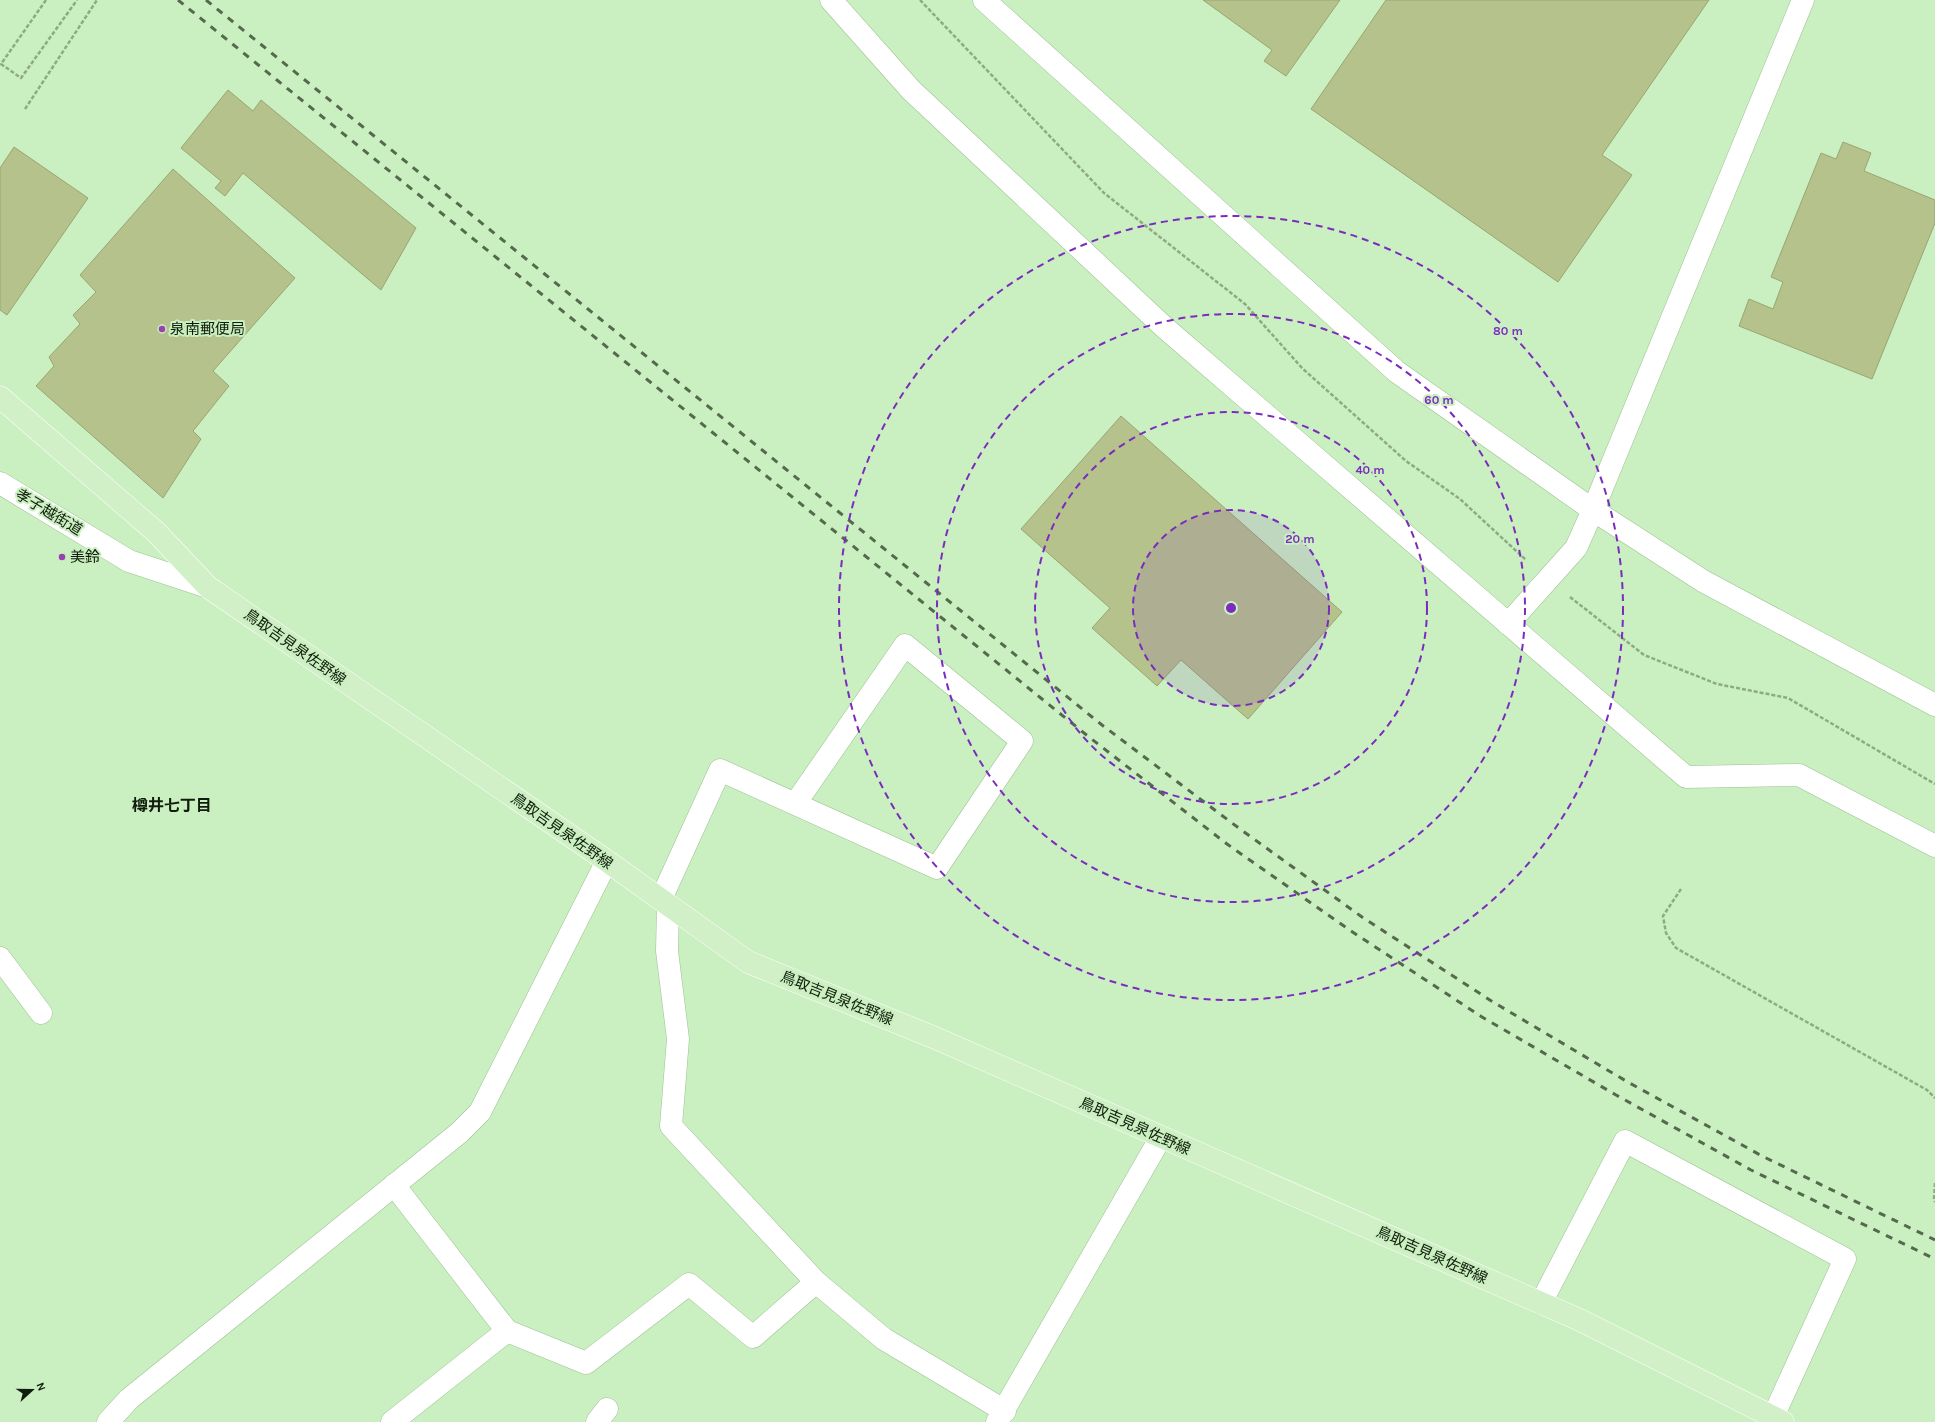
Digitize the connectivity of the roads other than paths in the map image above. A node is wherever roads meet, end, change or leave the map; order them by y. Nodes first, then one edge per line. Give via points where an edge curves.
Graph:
1 (831, 0) edge
2 (984, 0) edge
3 (1803, 0) edge
4 (0, 396) edge
5 (0, 483) edge
6 (1593, 510) junction
7 (208, 587) junction
8 (1508, 624) junction
9 (1935, 705) edge
10 (795, 804) junction
11 (1935, 846) edge
12 (607, 862) junction
13 (665, 902) junction
14 (0, 958) edge
15 (41, 1013) dead end
16 (1161, 1137) junction
17 (394, 1185) junction
18 (816, 1282) junction
19 (1541, 1302) junction
20 (507, 1330) junction
21 (1001, 1416) edge
22 (1778, 1420) edge
23 (108, 1422) edge
24 (392, 1422) edge

1 - 8 street via 911,90 1164,327
2 - 6 street via 1396,372
3 - 6 street
4 - 7 main road, 鳥取吉見泉佐野線 via 156,532
5 - 7 street, 孝子越街道 via 129,561
6 - 8 street via 1576,548
6 - 9 street via 1703,581
7 - 12 main road, 鳥取吉見泉佐野線
8 - 11 street via 1686,777 1799,775
10 - 10 street via 905,645 1022,741 937,868
10 - 13 street via 720,770
12 - 13 main road, 鳥取吉見泉佐野線
12 - 17 street via 480,1112 459,1133
13 - 16 main road, 鳥取吉見泉佐野線 via 748,962 933,1037
13 - 18 street via 667,951 678,1039 671,1126
14 - 15 street
16 - 19 main road, 鳥取吉見泉佐野線
16 - 21 street
17 - 20 street
17 - 23 street via 129,1399
18 - 20 street via 753,1337 689,1284 586,1364
18 - 21 street via 884,1339
19 - 22 main road, 鳥取吉見泉佐野線
19 - 22 street via 1625,1141 1845,1259
20 - 24 street

